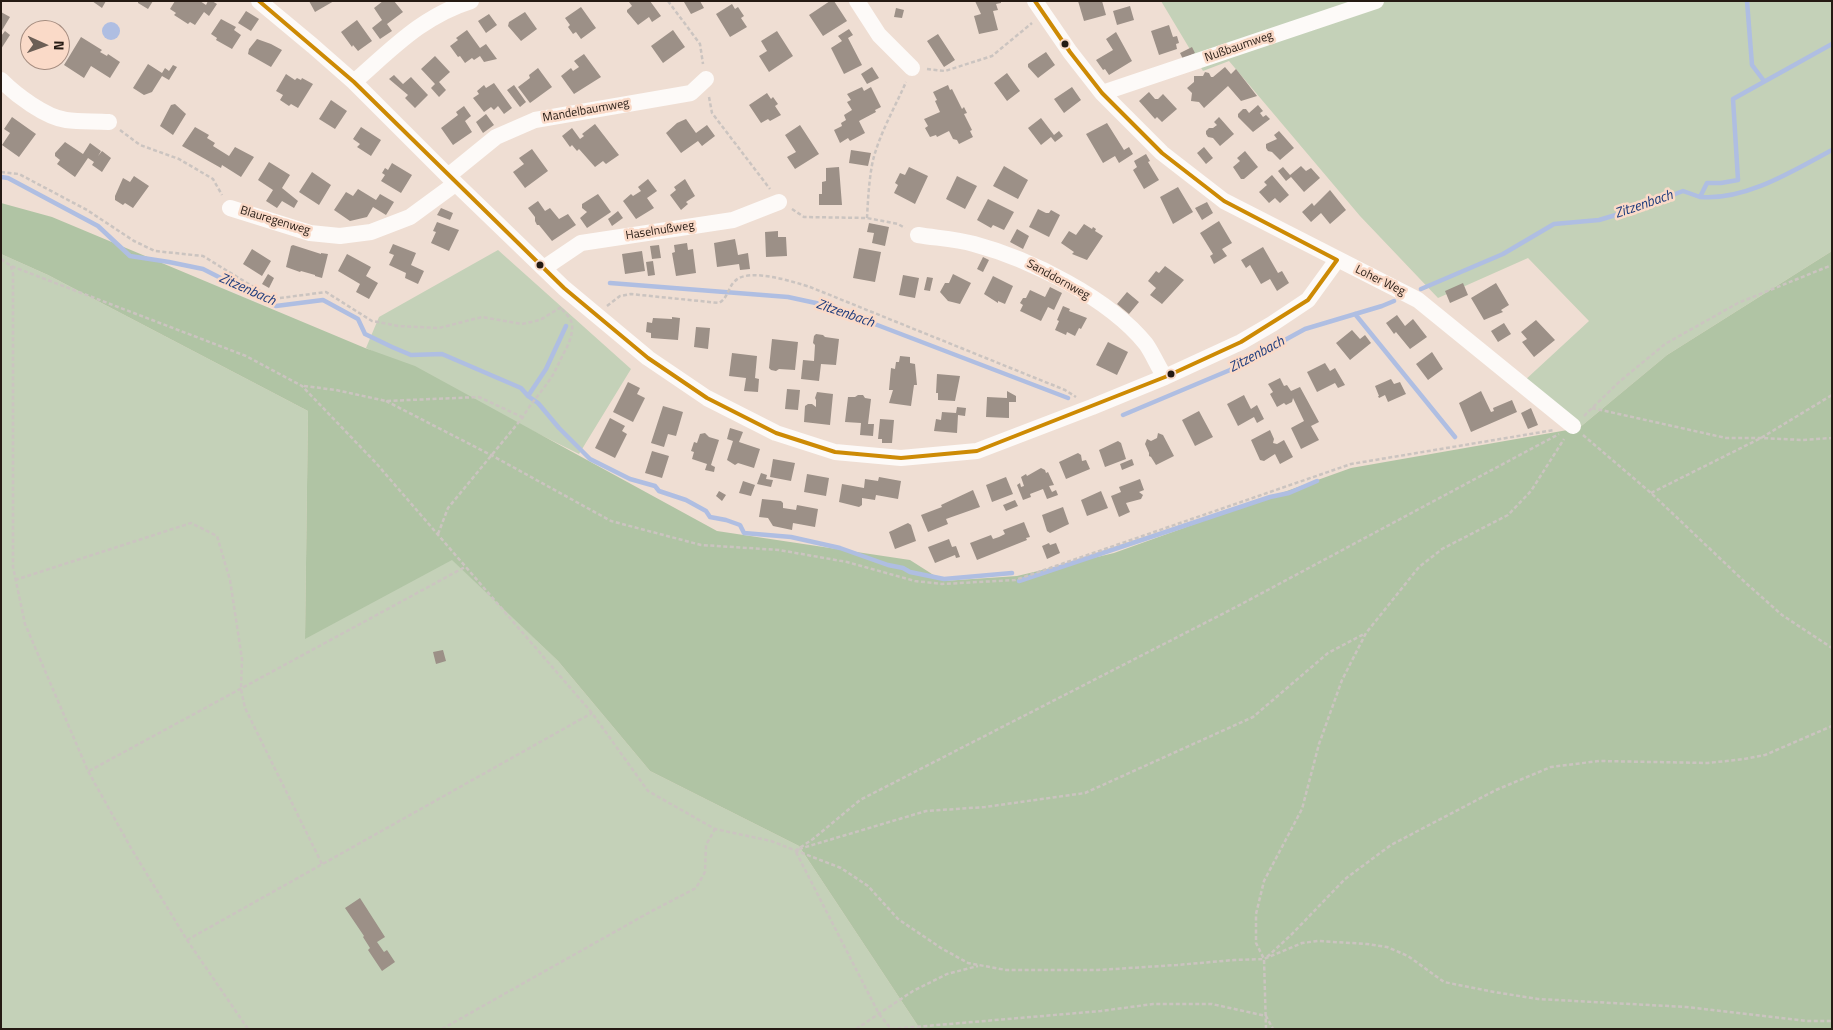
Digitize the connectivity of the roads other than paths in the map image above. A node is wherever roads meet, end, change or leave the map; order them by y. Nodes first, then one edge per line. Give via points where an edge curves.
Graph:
1 (259, 1) edge
2 (470, 1) edge
3 (857, 1) edge
4 (1035, 1) edge
5 (1376, 1) edge
6 (912, 68) road end
7 (706, 79) road end
8 (1, 80) edge
9 (354, 82) junction
10 (1102, 94) junction
11 (109, 122) road end
12 (452, 180) junction
13 (780, 202) road end
14 (230, 208) road end
15 (918, 235) road end
16 (1337, 260) junction
17 (544, 268) junction
18 (1165, 377) junction
19 (1573, 426) road end

1 - 9 street
2 - 9 street via 452,7 417,27
3 - 6 street via 879,35
4 - 10 street, Loher Weg
5 - 10 street, Nußbaumweg
7 - 12 street, Mandelbaumweg via 691,93 535,120 496,137
8 - 11 street via 12,92 42,111 64,120
9 - 12 street
10 - 16 street, Loher Weg via 1162,153 1224,201
12 - 14 street, Blauregenweg via 410,217 371,232 340,236 310,233
12 - 17 street
13 - 17 street, Haselnußweg via 733,220 581,244
15 - 18 street, Sanddornweg via 981,246 1020,259 1077,288 1119,318 1146,345
16 - 18 street via 1303,304 1242,342
16 - 19 street, Loher Weg via 1418,300
17 - 18 street via 648,358 707,398 776,433 835,452 901,458 976,451

